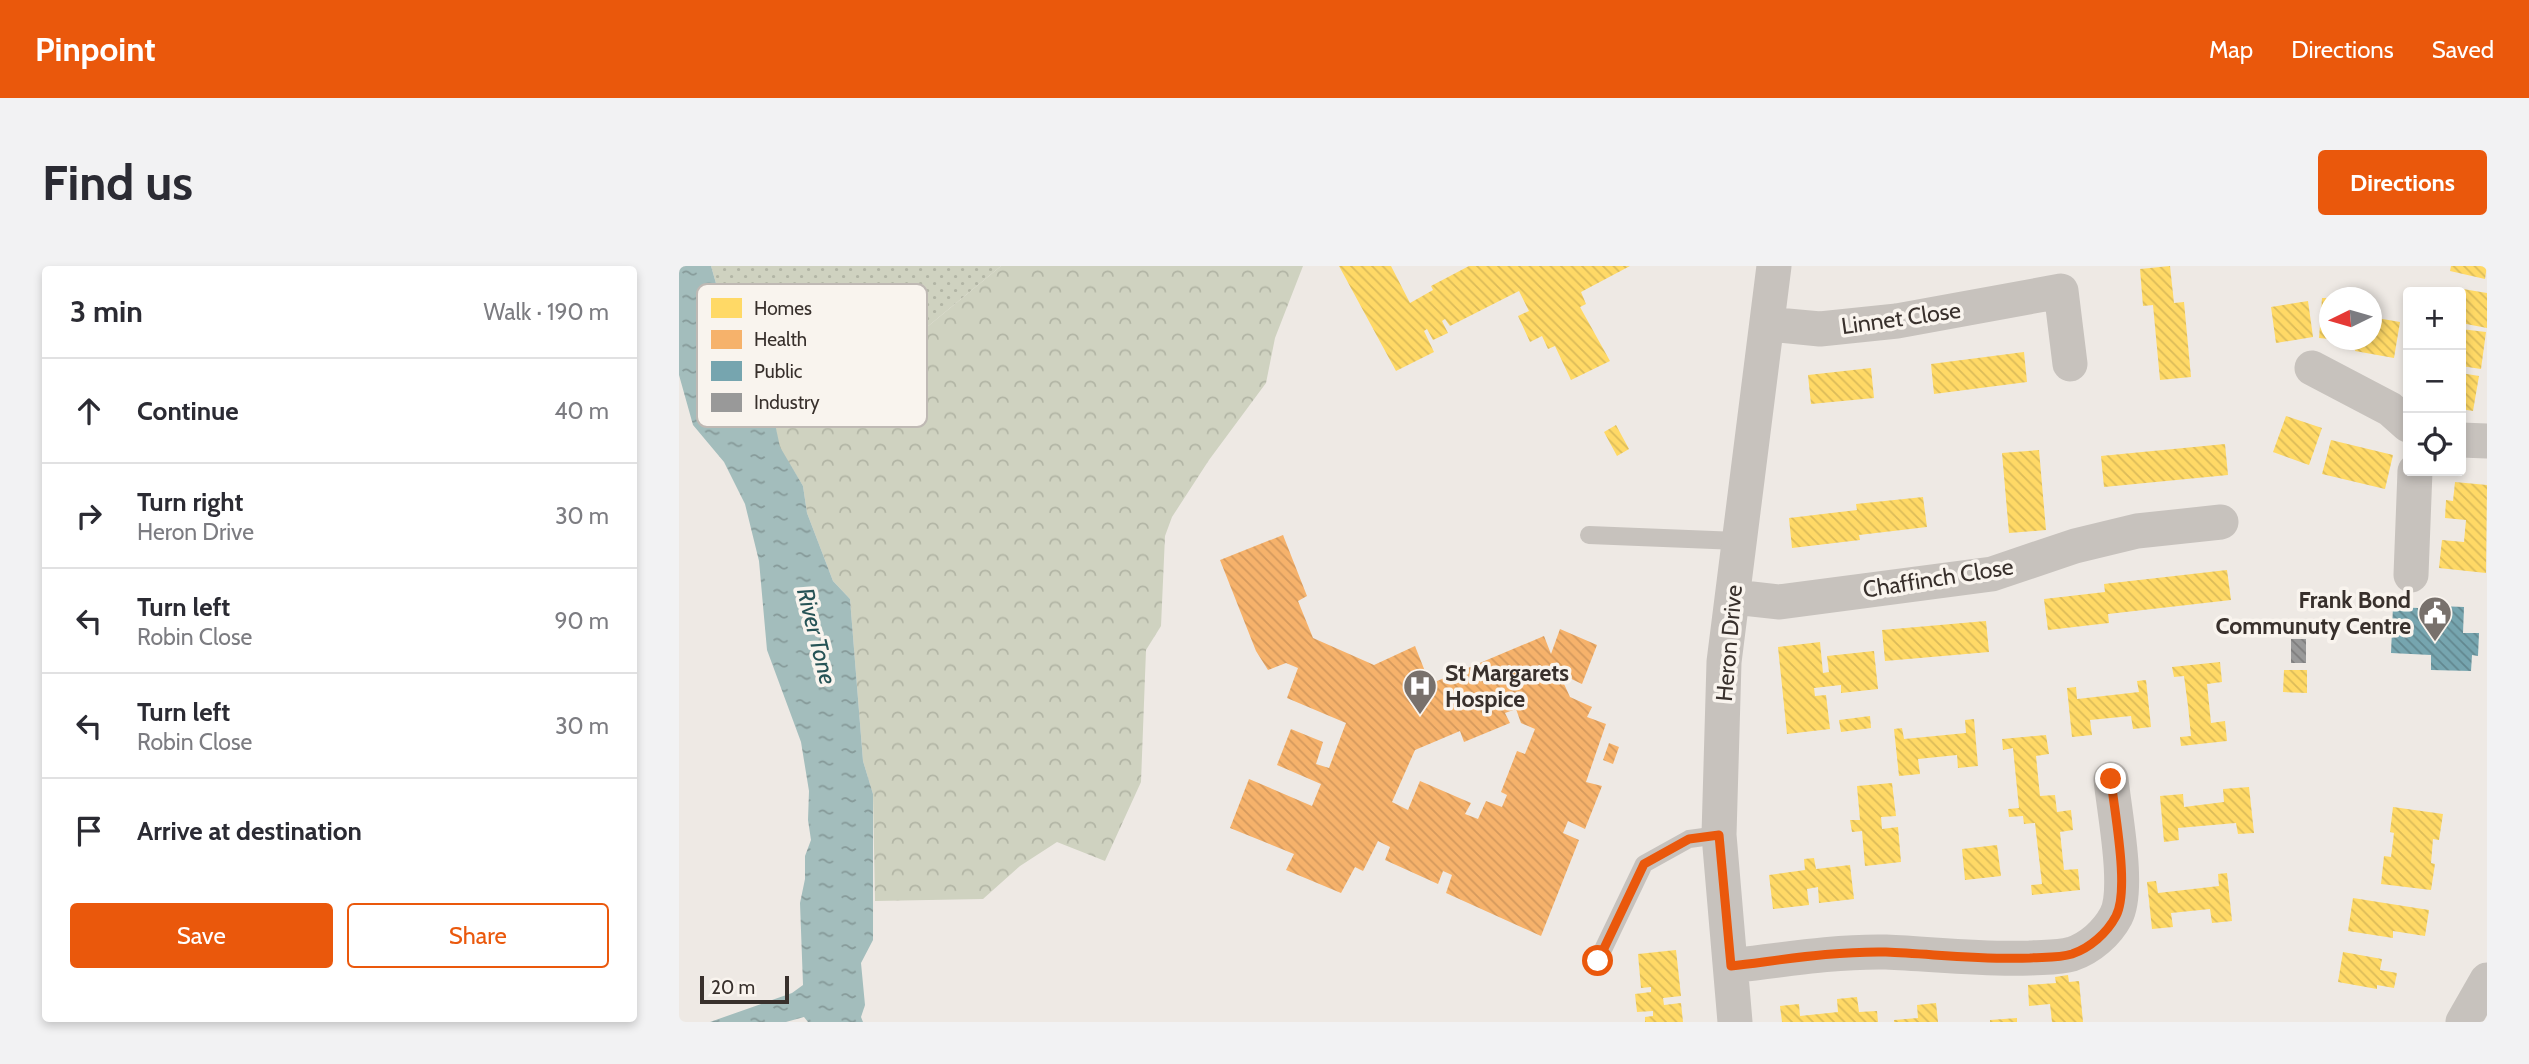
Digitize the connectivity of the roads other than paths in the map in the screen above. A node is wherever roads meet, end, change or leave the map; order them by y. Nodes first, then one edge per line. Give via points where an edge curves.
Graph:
1 (1775, 266) edge
2 (2031, 281) edge
3 (1768, 324) junction
4 (2070, 364) dead end
5 (2312, 368) dead end
6 (2403, 421) edge
7 (2466, 440) edge
8 (2487, 441) edge
9 (2416, 476) edge
10 (2221, 522) dead end
11 (1589, 536) dead end
12 (1738, 541) junction
13 (2411, 575) dead end
14 (1734, 597) junction
15 (2111, 779) dead end
16 (1719, 835) junction
17 (1598, 961) dead end
18 (1731, 966) junction
19 (2487, 980) edge
20 (1735, 1022) edge
21 (2463, 1022) edge

1 - 3 street, Heron Drive
2 - 3 street, Linnet Close via 1897,321 1820,329
2 - 4 street, Linnet Close via 2061,291
3 - 12 street, Heron Drive
5 - 6 street via 2390,409
7 - 8 street
9 - 13 street
10 - 14 street, Chaffinch Close via 2137,531 2075,545 1992,574 1780,602
11 - 12 lane
12 - 14 street, Heron Drive
14 - 16 street, Heron Drive via 1724,662
15 - 18 street via 2120,903 2107,930 2072,954 1989,960 1884,952
16 - 17 lane via 1689,839 1644,864
16 - 18 street, Heron Drive
18 - 20 street, Heron Drive
19 - 21 street

